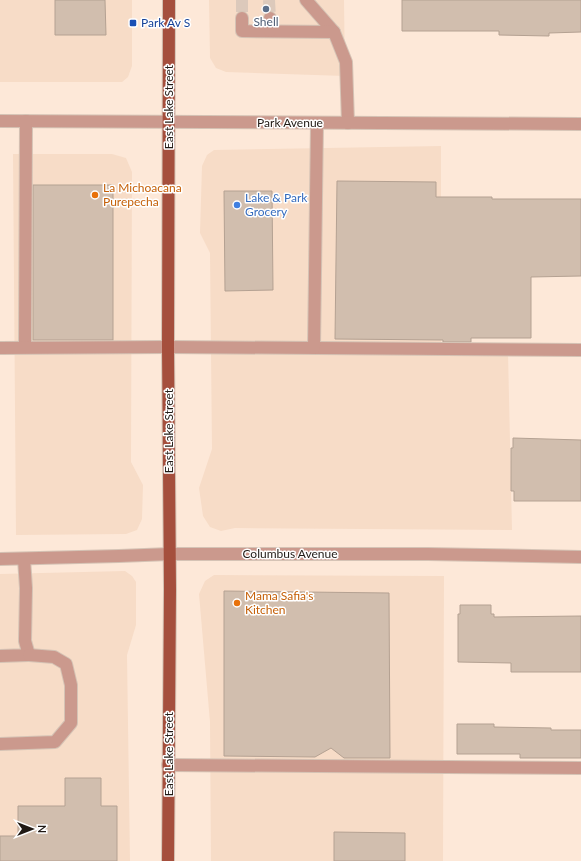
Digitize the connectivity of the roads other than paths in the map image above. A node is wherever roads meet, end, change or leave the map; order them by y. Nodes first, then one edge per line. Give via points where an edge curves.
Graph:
1 (169, 0) edge
2 (306, 0) edge
3 (242, 18) tunnel mouth
4 (270, 18) tunnel mouth
5 (270, 31) junction
6 (334, 32) junction
7 (0, 121) edge
8 (26, 121) junction
9 (168, 122) junction
10 (317, 123) junction
11 (348, 123) junction
12 (581, 124) edge
13 (168, 347) junction
14 (0, 348) edge
15 (25, 348) junction
16 (314, 348) junction
17 (581, 350) edge
18 (170, 554) junction
19 (581, 557) edge
20 (0, 559) edge
21 (24, 559) junction
22 (29, 655) junction
23 (0, 656) edge
24 (0, 744) edge
25 (168, 765) junction
26 (581, 768) edge
27 (168, 861) edge

1 - 9 main road, East Lake Street
2 - 6 street
3 - 5 street via 242,31
4 - 5 street
5 - 6 street
6 - 11 street via 346,62
7 - 8 street, Park Avenue
8 - 9 street, Park Avenue
8 - 15 street
9 - 10 street, Park Avenue
9 - 13 main road, East Lake Street
10 - 11 street, Park Avenue
10 - 16 street
11 - 12 street, Park Avenue
13 - 15 street
13 - 16 street
13 - 18 main road, East Lake Street
14 - 15 street
16 - 17 street
18 - 19 street, Columbus Avenue
18 - 21 street, Columbus Avenue
18 - 25 main road, East Lake Street
20 - 21 street, Columbus Avenue
21 - 22 street via 25,641
22 - 23 street
22 - 24 street via 54,657 66,664 72,685 72,723 55,742
25 - 26 street
25 - 27 main road, East Lake Street

